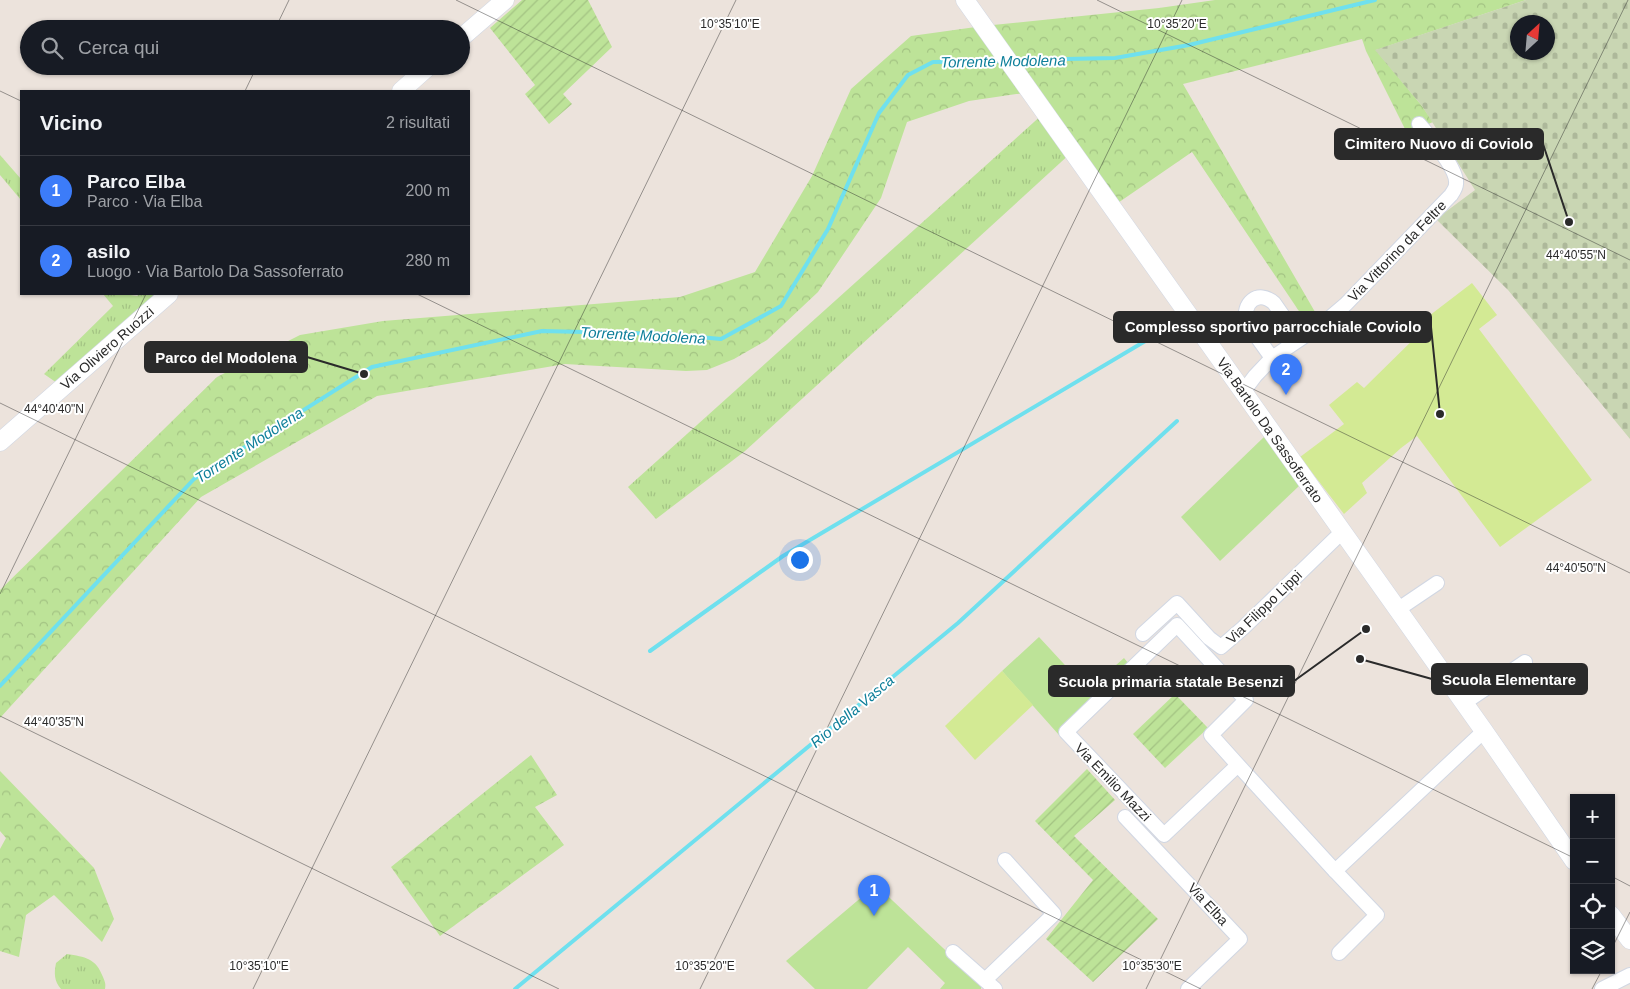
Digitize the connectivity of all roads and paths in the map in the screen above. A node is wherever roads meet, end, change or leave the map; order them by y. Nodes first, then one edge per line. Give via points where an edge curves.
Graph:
1 (505, 0) edge
2 (965, 0) edge
3 (470, 30) edge
4 (420, 75) edge
5 (402, 90) edge
6 (1419, 124) dead end
7 (168, 295) edge
8 (1299, 339) junction
9 (1272, 358) junction
10 (1243, 392) junction
11 (0, 442) edge
12 (1342, 532) junction
13 (1437, 582) dead end
14 (1397, 610) junction
15 (1143, 634) dead end
16 (1525, 662) dead end
17 (1464, 703) junction
18 (1484, 732) junction
19 (1238, 765) junction
20 (1125, 817) dead end
21 (1570, 855) edge
22 (1005, 860) dead end
23 (1335, 871) junction
24 (1615, 920) edge
25 (1630, 940) edge
26 (953, 952) dead end
27 (1339, 953) dead end
28 (1630, 974) edge
29 (992, 987) edge
30 (1188, 989) edge
31 (1602, 989) edge

1 - 3 street
2 - 10 street, Via Bartolo Da Sassoferrato
4 - 5 street
6 - 8 street, Via Vittorino da Feltre via 1455,175 1455,189 1346,304 1313,332
7 - 11 street, Via Oliviero Ruozzi
8 - 9 street, Via Vittorino da Feltre
8 - 9 street via 1274,303 1264,297 1252,300 1247,305 1245,317
9 - 10 street, Via Vittorino da Feltre
10 - 12 street, Via Bartolo Da Sassoferrato
12 - 14 street, Via Bartolo Da Sassoferrato
12 - 15 street, Via Filippo Lippi via 1221,647 1208,638 1177,603
13 - 14 street
14 - 17 street, Via Bartolo Da Sassoferrato
16 - 17 street
17 - 18 street, Via Bartolo Da Sassoferrato
18 - 21 street, Via Bartolo Da Sassoferrato
18 - 23 street
19 - 19 street, Via Emilio Mazzi via 1211,735 1246,700 1177,625 1066,732 1164,835
19 - 23 street, Via Emilio Mazzi
20 - 30 street, Via Elba via 1240,939
22 - 29 street via 1054,914
23 - 27 street, Via Emilio Mazzi via 1377,915
24 - 25 street
26 - 29 street
28 - 31 street

